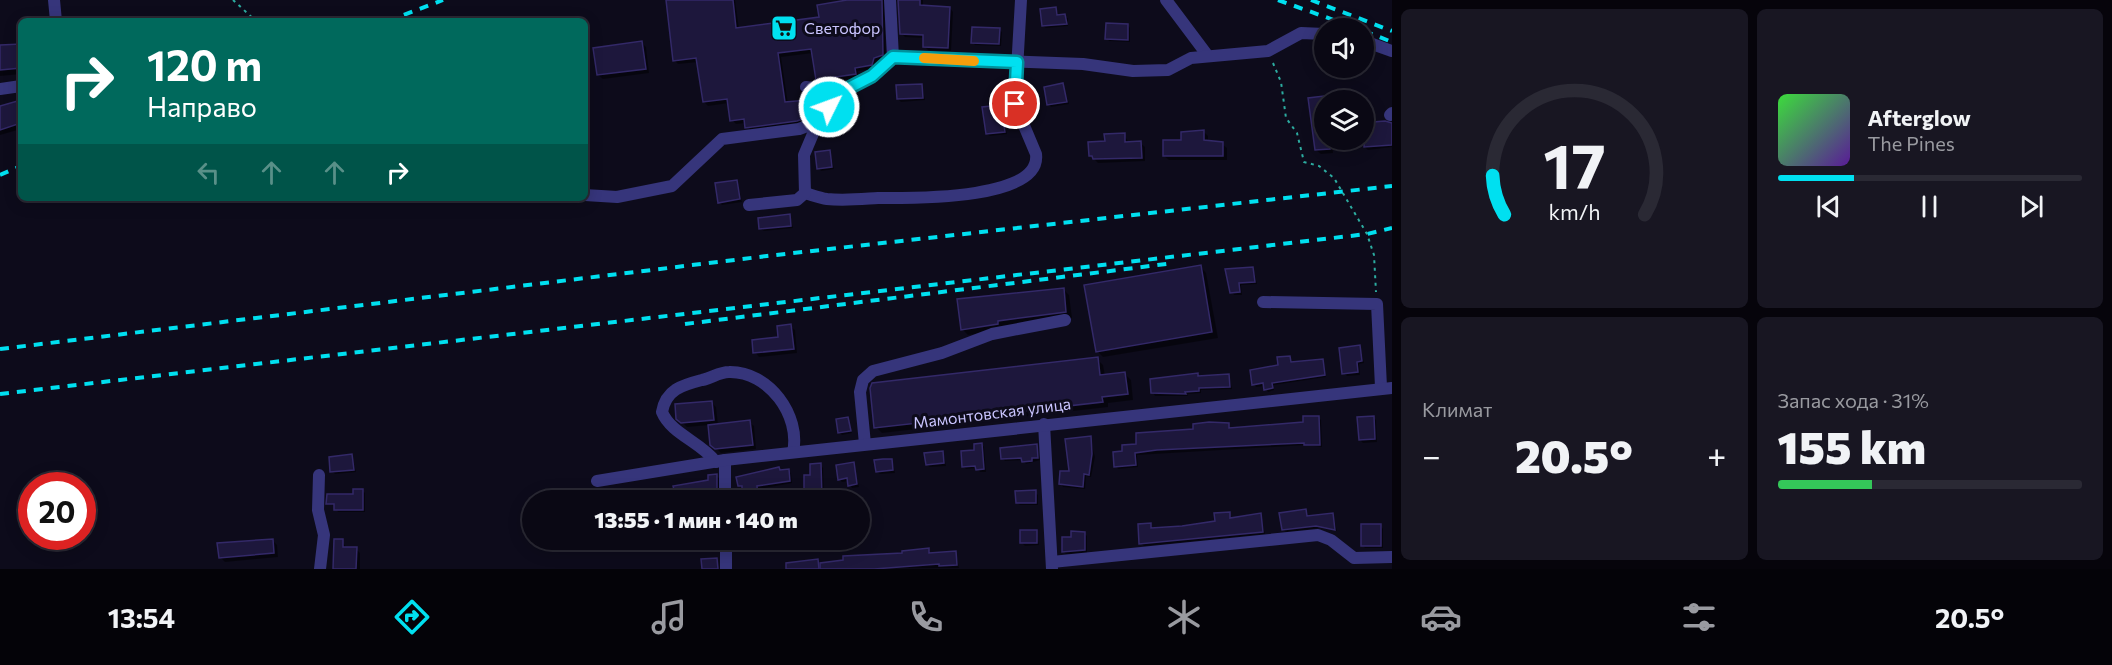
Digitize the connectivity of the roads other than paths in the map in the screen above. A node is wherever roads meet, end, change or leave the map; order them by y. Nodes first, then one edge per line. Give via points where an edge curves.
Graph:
1 (54, 0) edge
2 (890, 0) edge
3 (1021, 0) edge
4 (1166, 0) edge
5 (56, 18) edge
6 (1314, 34) edge
7 (1374, 45) edge
8 (1392, 51) edge
9 (1208, 56) junction
10 (893, 57) junction
11 (1017, 62) junction
12 (18, 86) edge
13 (806, 87) dead end
14 (0, 89) edge
15 (841, 92) junction
16 (818, 122) junction
17 (805, 193) junction
18 (588, 195) edge
19 (749, 205) dead end
20 (1263, 302) dead end
21 (1065, 320) dead end
22 (1386, 387) edge
23 (1044, 424) junction
24 (865, 444) junction
25 (793, 452) junction
26 (721, 461) junction
27 (319, 475) dead end
28 (597, 481) dead end
29 (725, 490) edge
30 (726, 550) edge
31 (1392, 557) edge
32 (1052, 566) edge
33 (320, 569) edge
34 (726, 569) edge

1 - 5 street
2 - 10 street
3 - 11 street
4 - 9 street
6 - 9 street via 1301,33 1268,51
7 - 8 street
9 - 11 street via 1191,58 1168,70
10 - 11 street
10 - 15 street via 872,76
11 - 17 street via 1015,104 1037,162 1033,170 1017,181 953,197 828,199
12 - 14 street
13 - 15 street
15 - 16 street
16 - 17 street via 804,155
16 - 18 street via 799,129 722,139 672,186 617,197
17 - 19 street via 797,200
20 - 22 street via 1377,304
21 - 24 street via 992,334 942,353 873,371 863,380 860,392
22 - 23 street, Мамонтовская улица
23 - 24 street, Мамонтовская улица
23 - 32 street
24 - 25 street, Мамонтовская улица
25 - 26 street, Мамонтовская улица
25 - 26 street via 795,432 781,400 755,379 727,371 679,386 663,404 662,412 672,426
26 - 28 street, Мамонтовская улица
26 - 29 street
27 - 33 street via 318,510 324,535
30 - 34 street
31 - 32 street via 1354,558 1318,535

